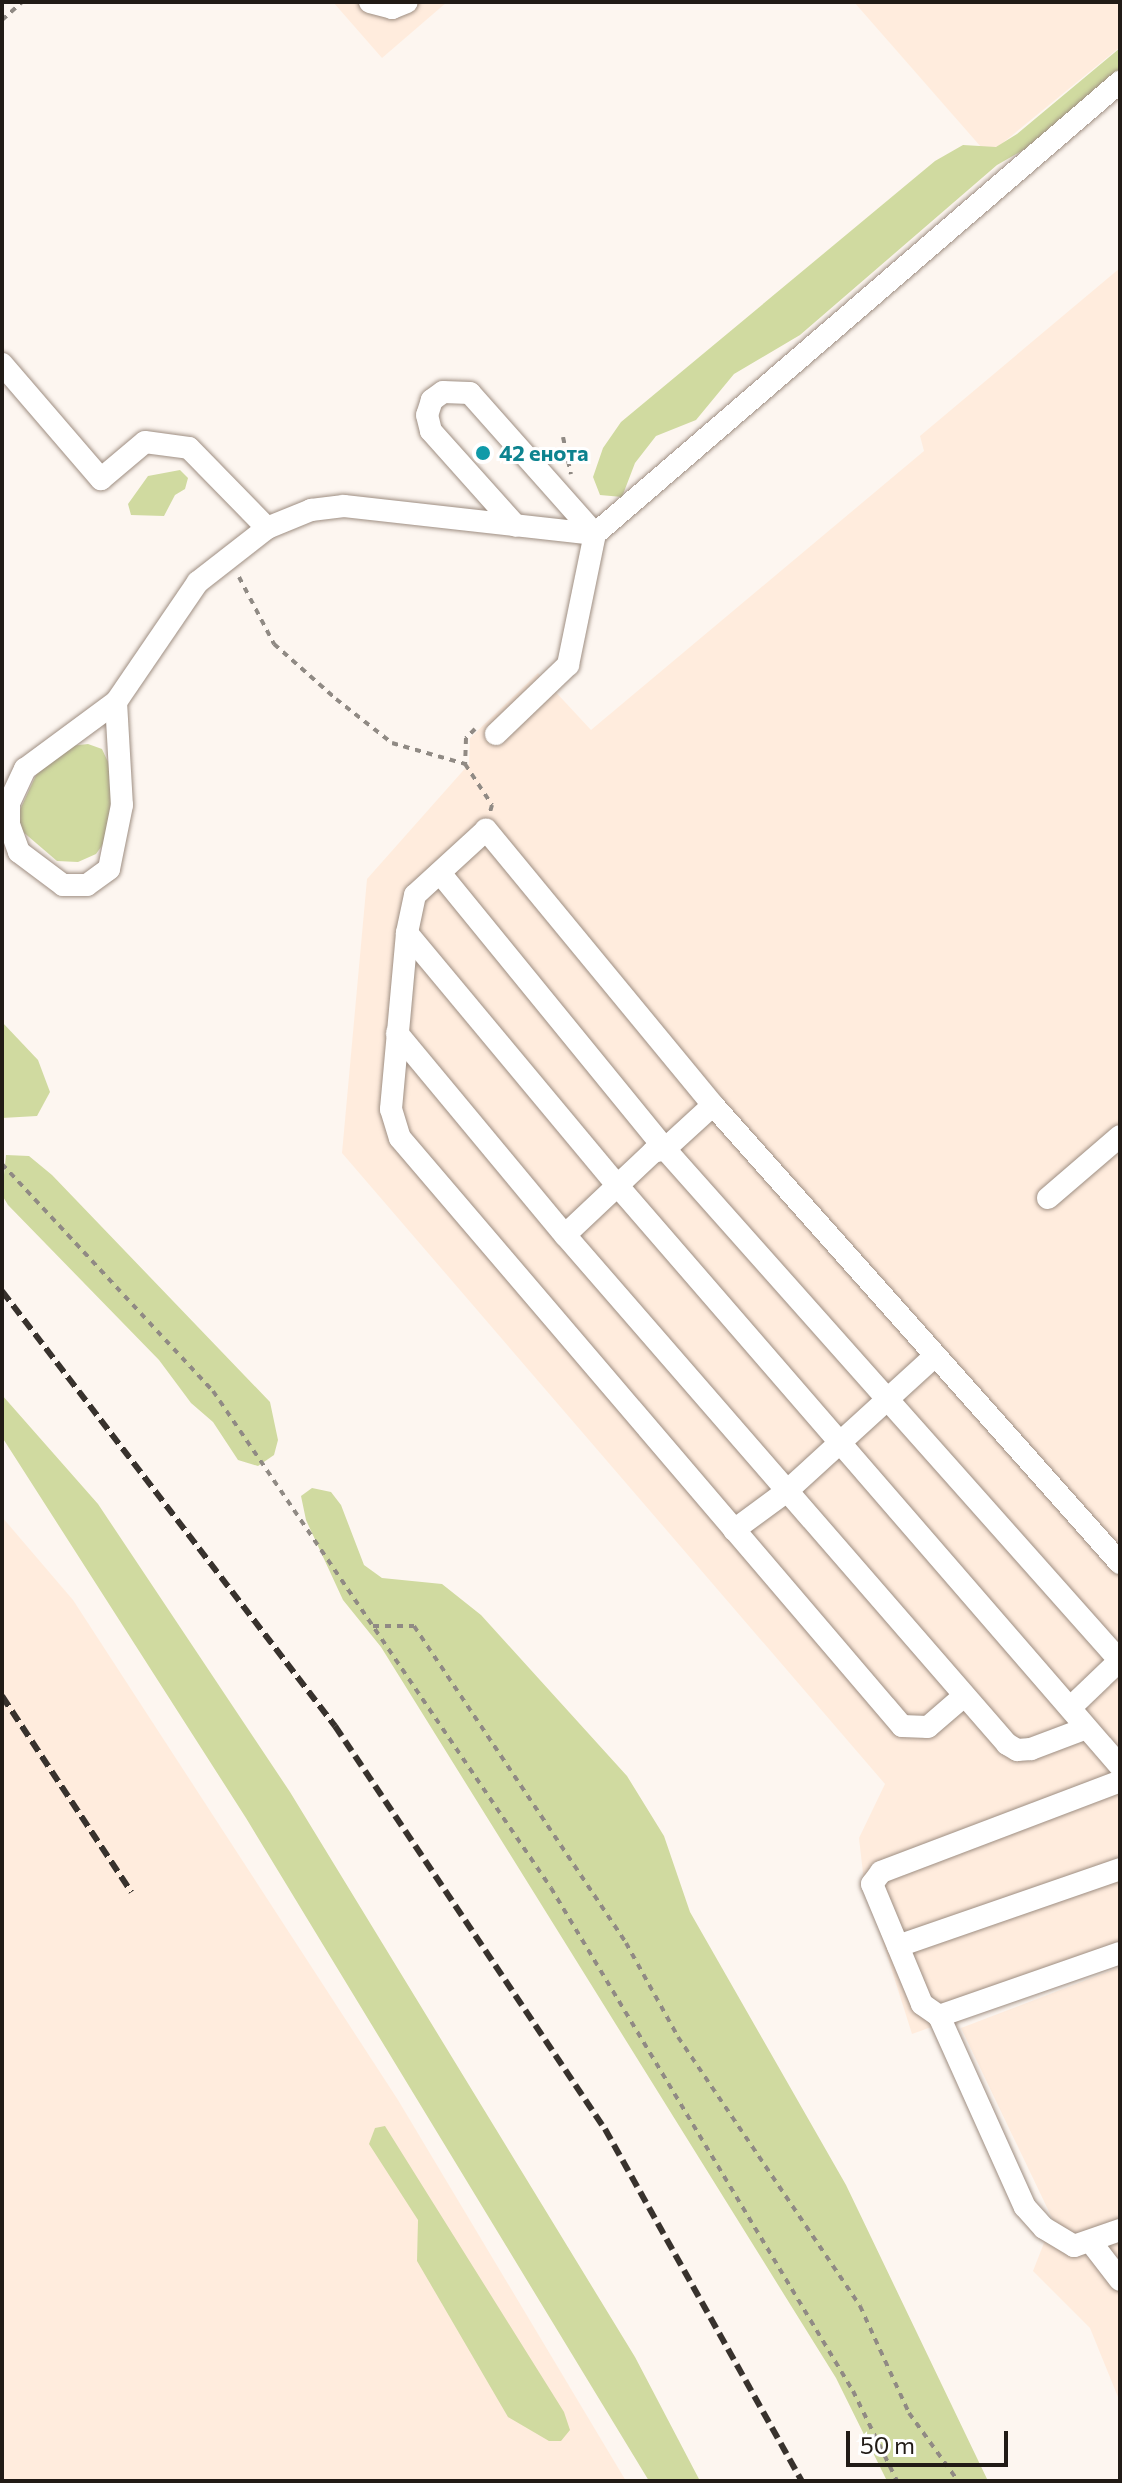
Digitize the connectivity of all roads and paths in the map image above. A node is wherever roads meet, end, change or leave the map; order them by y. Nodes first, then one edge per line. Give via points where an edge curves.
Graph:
1 (22, 2) edge
2 (370, 2) edge
3 (407, 2) edge
4 (2, 20) edge
5 (1120, 82) edge
6 (2, 364) edge
7 (516, 526) junction
8 (267, 528) junction
9 (595, 534) junction
10 (231, 556) junction
11 (116, 702) junction
12 (496, 734) dead end
13 (465, 764) dead end
14 (440, 873) junction
15 (407, 933) junction
16 (397, 1033) junction
17 (713, 1105) junction
18 (1120, 1136) edge
19 (665, 1149) junction
20 (2, 1164) edge
21 (617, 1185) junction
22 (1048, 1198) dead end
23 (565, 1235) junction
24 (935, 1356) junction
25 (886, 1400) junction
26 (840, 1444) junction
27 (787, 1491) junction
28 (734, 1530) junction
29 (1120, 1563) edge
30 (373, 1626) junction
31 (1120, 1661) edge
32 (964, 1696) junction
33 (1070, 1708) junction
34 (1084, 1729) junction
35 (1120, 1766) edge
36 (1120, 1781) edge
37 (1120, 1869) edge
38 (898, 1946) junction
39 (1120, 1953) edge
40 (939, 2016) junction
41 (1120, 2230) edge
42 (1090, 2241) junction
43 (1120, 2280) edge
44 (897, 2481) edge
45 (958, 2481) edge

1 - 4 path
2 - 3 street via 392,8
5 - 9 street
6 - 8 street via 101,479 145,442 189,448
7 - 8 street via 344,506 311,510
7 - 9 street
7 - 9 street via 431,431 427,415 432,400 443,392 470,393
8 - 10 street
9 - 12 street via 568,665
10 - 11 street via 198,582
10 - 13 path via 249,604 274,644 392,743
11 - 11 street via 25,769 9,803 9,825 19,852 63,885 87,885 109,869 122,805
14 - 15 street via 411,903
14 - 17 street via 486,830
14 - 19 street
15 - 16 street
15 - 21 street
16 - 23 street
16 - 28 street via 391,1109 400,1138
17 - 19 street
17 - 24 street
18 - 22 street
19 - 21 street via 653,1152
19 - 25 street
20 - 30 path via 213,1391
21 - 23 street
21 - 26 street
23 - 27 street
24 - 25 street
24 - 29 street
25 - 26 street
25 - 31 street
26 - 27 street
26 - 33 street
27 - 28 street
27 - 32 street
28 - 32 street via 902,1726 928,1727
30 - 44 path via 551,1888 853,2391
30 - 45 path via 414,1626 860,2306 909,2413
31 - 33 street
32 - 34 street via 1017,1750
33 - 34 street
34 - 35 street
36 - 38 street via 881,1872 872,1884
37 - 38 street
38 - 40 street via 922,2004
39 - 40 street
40 - 42 street via 1025,2207 1044,2228 1074,2246
41 - 42 street
42 - 43 street

